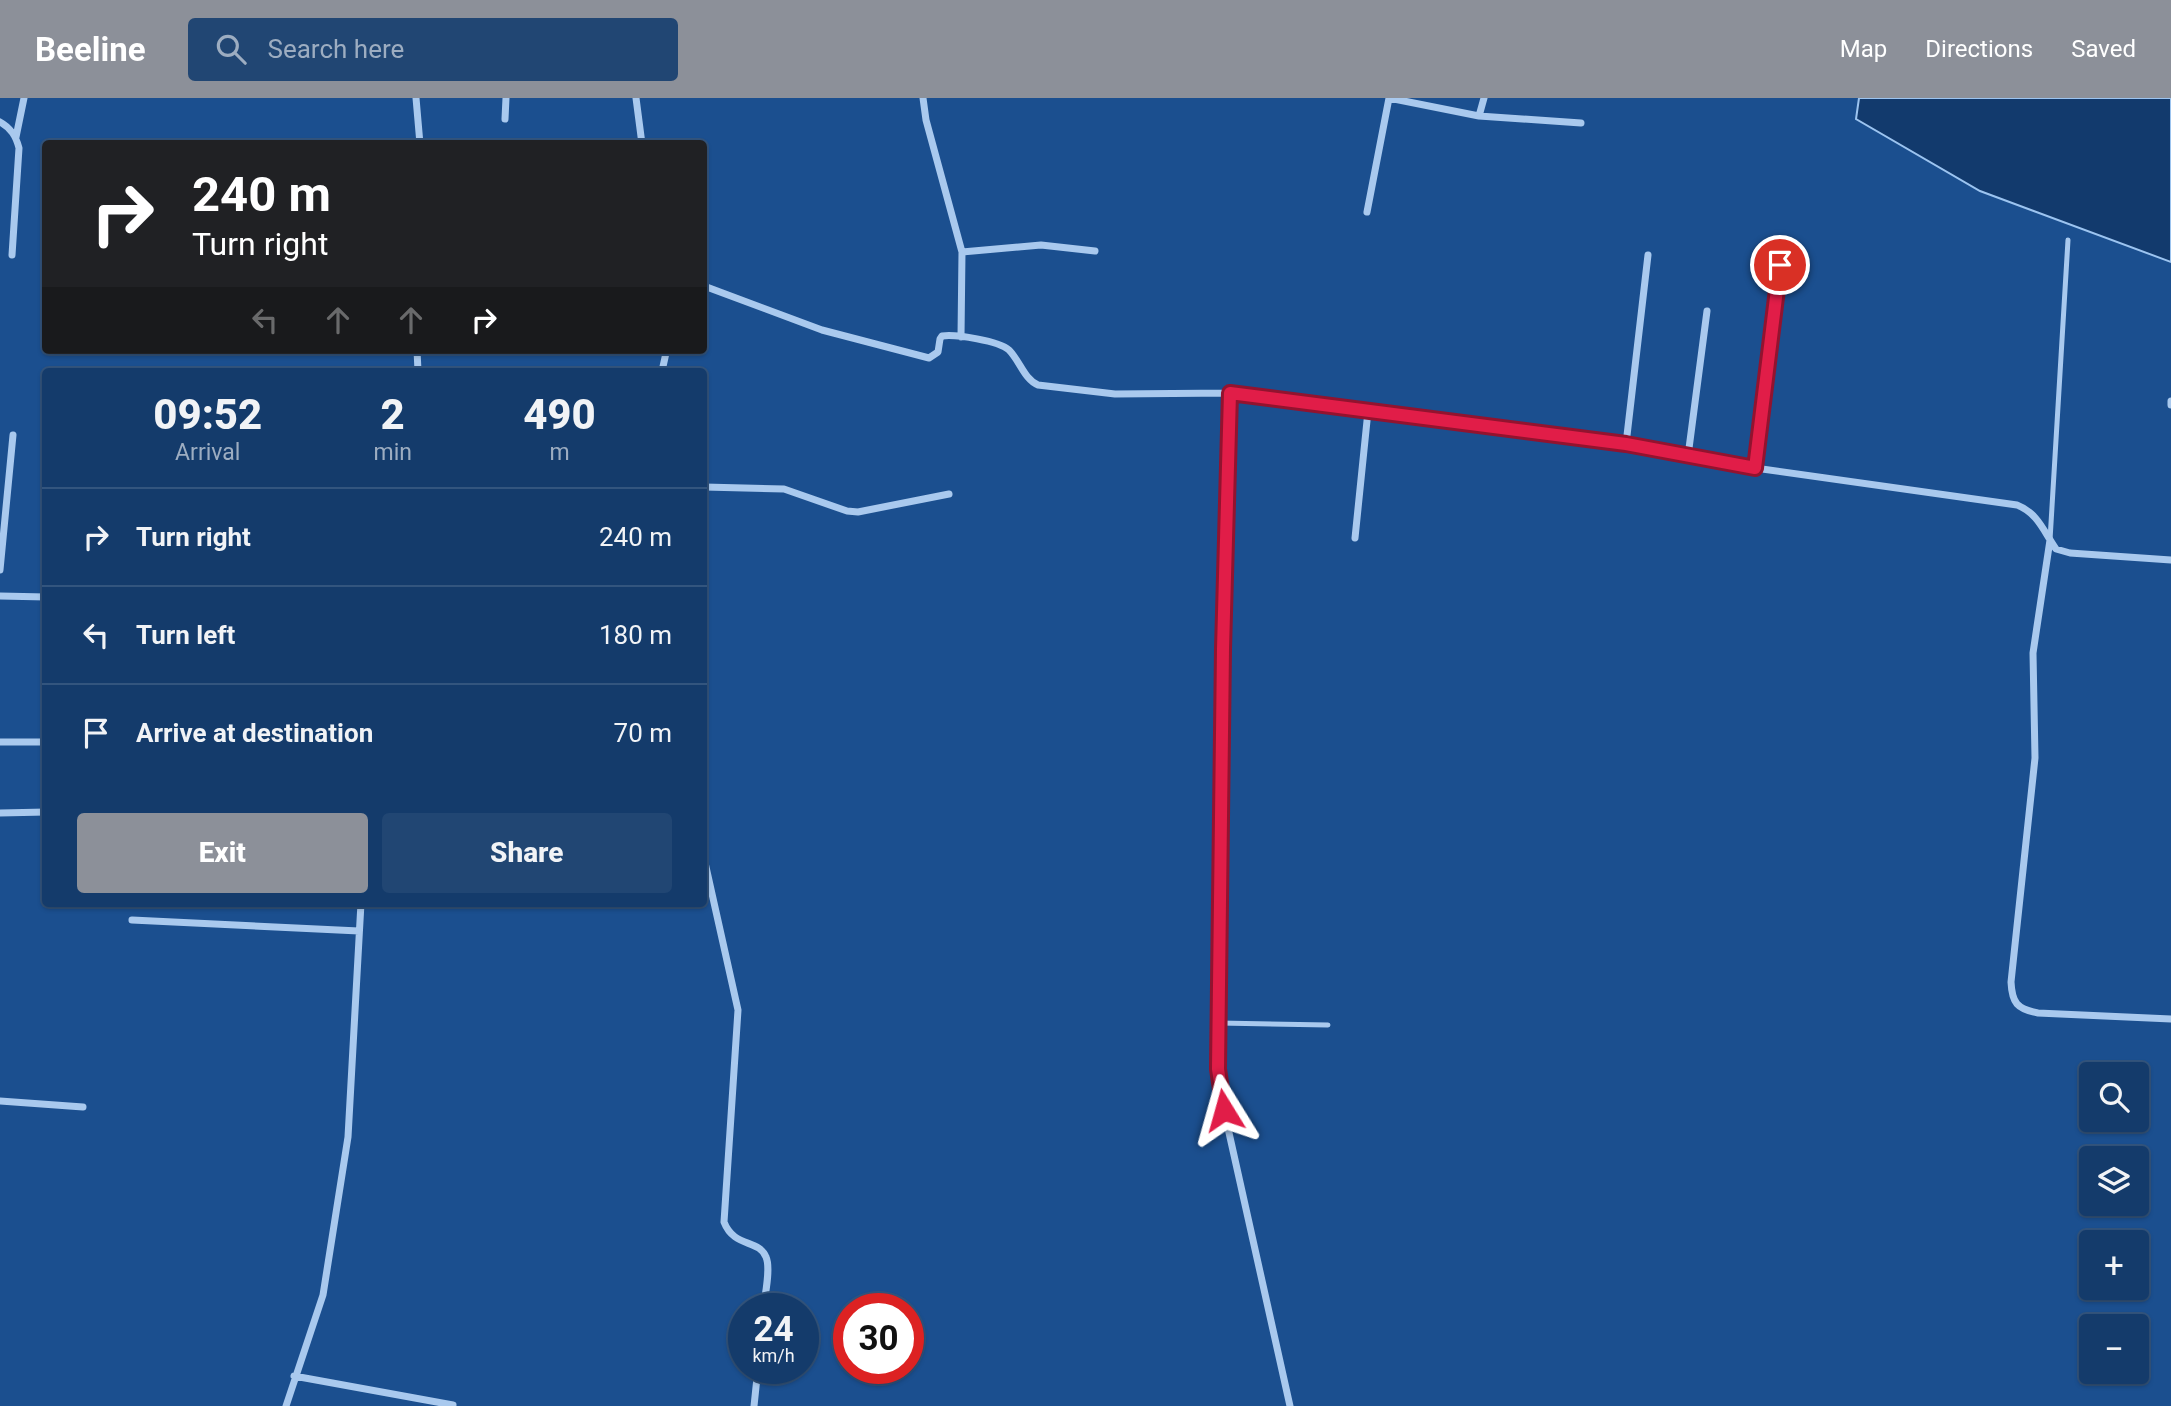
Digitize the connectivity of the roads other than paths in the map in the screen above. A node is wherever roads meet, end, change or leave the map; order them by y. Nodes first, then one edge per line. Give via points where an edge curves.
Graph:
1 (24, 98) edge
2 (416, 98) edge
3 (506, 98) edge
4 (636, 98) edge
5 (923, 98) edge
6 (1389, 98) edge
7 (1484, 98) edge
8 (1479, 116) junction
9 (505, 120) dead end
10 (0, 121) edge
11 (1581, 123) dead end
12 (16, 137) junction
13 (420, 140) edge
14 (641, 140) edge
15 (1367, 212) dead end
16 (2068, 240) dead end
17 (1095, 251) dead end
18 (962, 252) junction
19 (12, 255) dead end
20 (1648, 255) dead end
21 (1780, 265) dead end
22 (707, 287) edge
23 (1707, 311) dead end
24 (961, 337) junction
25 (1230, 393) junction
26 (1368, 411) junction
27 (13, 435) dead end
28 (1626, 444) junction
29 (1688, 456) junction
30 (1755, 468) junction
31 (707, 487) edge
32 (949, 494) dead end
33 (1355, 538) dead end
34 (2050, 540) junction
35 (2171, 561) edge
36 (0, 570) edge
37 (0, 596) edge
38 (42, 597) edge
39 (0, 742) edge
40 (42, 742) edge
41 (42, 812) edge
42 (0, 813) edge
43 (707, 871) edge
44 (361, 907) edge
45 (132, 920) dead end
46 (359, 931) junction
47 (2171, 1019) edge
48 (1219, 1023) junction
49 (1328, 1025) dead end
50 (0, 1101) edge
51 (83, 1107) dead end
52 (764, 1293) edge
53 (295, 1376) junction
54 (756, 1384) edge
55 (453, 1405) edge
56 (286, 1406) edge
57 (754, 1406) edge
58 (1290, 1406) edge

1 - 12 street
2 - 13 street
3 - 9 street
4 - 14 street
5 - 18 street
6 - 8 street
6 - 15 street
7 - 8 street
8 - 11 street
10 - 12 street
12 - 19 street
16 - 34 lane
17 - 18 street via 1041,245
18 - 24 street
20 - 28 street
21 - 30 street
22 - 24 street via 822,330 929,358 938,352 942,335
23 - 29 street
24 - 25 street via 1005,347 1038,385 1115,394
25 - 26 street
25 - 48 street
26 - 28 street
26 - 33 street
27 - 36 street
28 - 29 street
29 - 30 street
30 - 34 street via 2017,505 2036,518
31 - 32 street via 784,489 859,512
34 - 35 street via 2056,549 2070,553
34 - 47 street via 2034,653 2035,758 2011,994 2024,1010 2038,1013
37 - 38 street
39 - 40 street
41 - 42 street
43 - 52 street via 738,1010 724,1222 736,1239 760,1248 767,1257
44 - 46 street
45 - 46 street
46 - 53 street via 348,1137 323,1295
48 - 49 lane
48 - 58 street via 1219,1088
50 - 51 street
53 - 55 street
53 - 56 street
54 - 57 street

